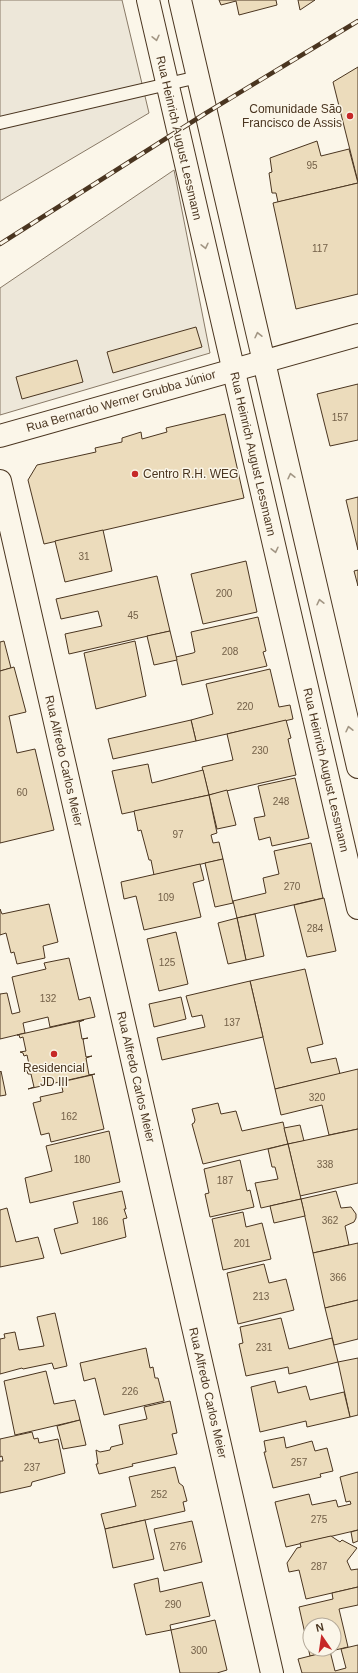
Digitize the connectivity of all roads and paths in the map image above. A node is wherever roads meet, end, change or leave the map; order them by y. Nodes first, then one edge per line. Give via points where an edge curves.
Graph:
1 (148, 0) edge
2 (180, 0) edge
3 (198, 77) junction
4 (167, 84) junction
5 (0, 123) edge
6 (358, 335) edge
7 (264, 361) junction
8 (233, 369) junction
9 (0, 436) edge
10 (0, 480) edge
11 (358, 767) edge
12 (352, 852) edge
13 (358, 908) edge
14 (272, 1673) edge

1 -> 4 street, Rua Heinrich August Lessmann
2 - 3 street
3 - 4 lane
7 -> 3 street
4 - 5 lane
4 -> 8 street, Rua Heinrich August Lessmann
6 - 7 street, Rua Bernardo Werner Grubba Júnior
7 - 8 street, Rua Bernardo Werner Grubba Júnior
11 -> 7 street
8 - 9 street, Rua Bernardo Werner Grubba Júnior
8 -> 12 street, Rua Heinrich August Lessmann
10 - 14 street, Rua Alfredo Carlos Meier
12 - 13 street, Rua Heinrich August Lessmann

